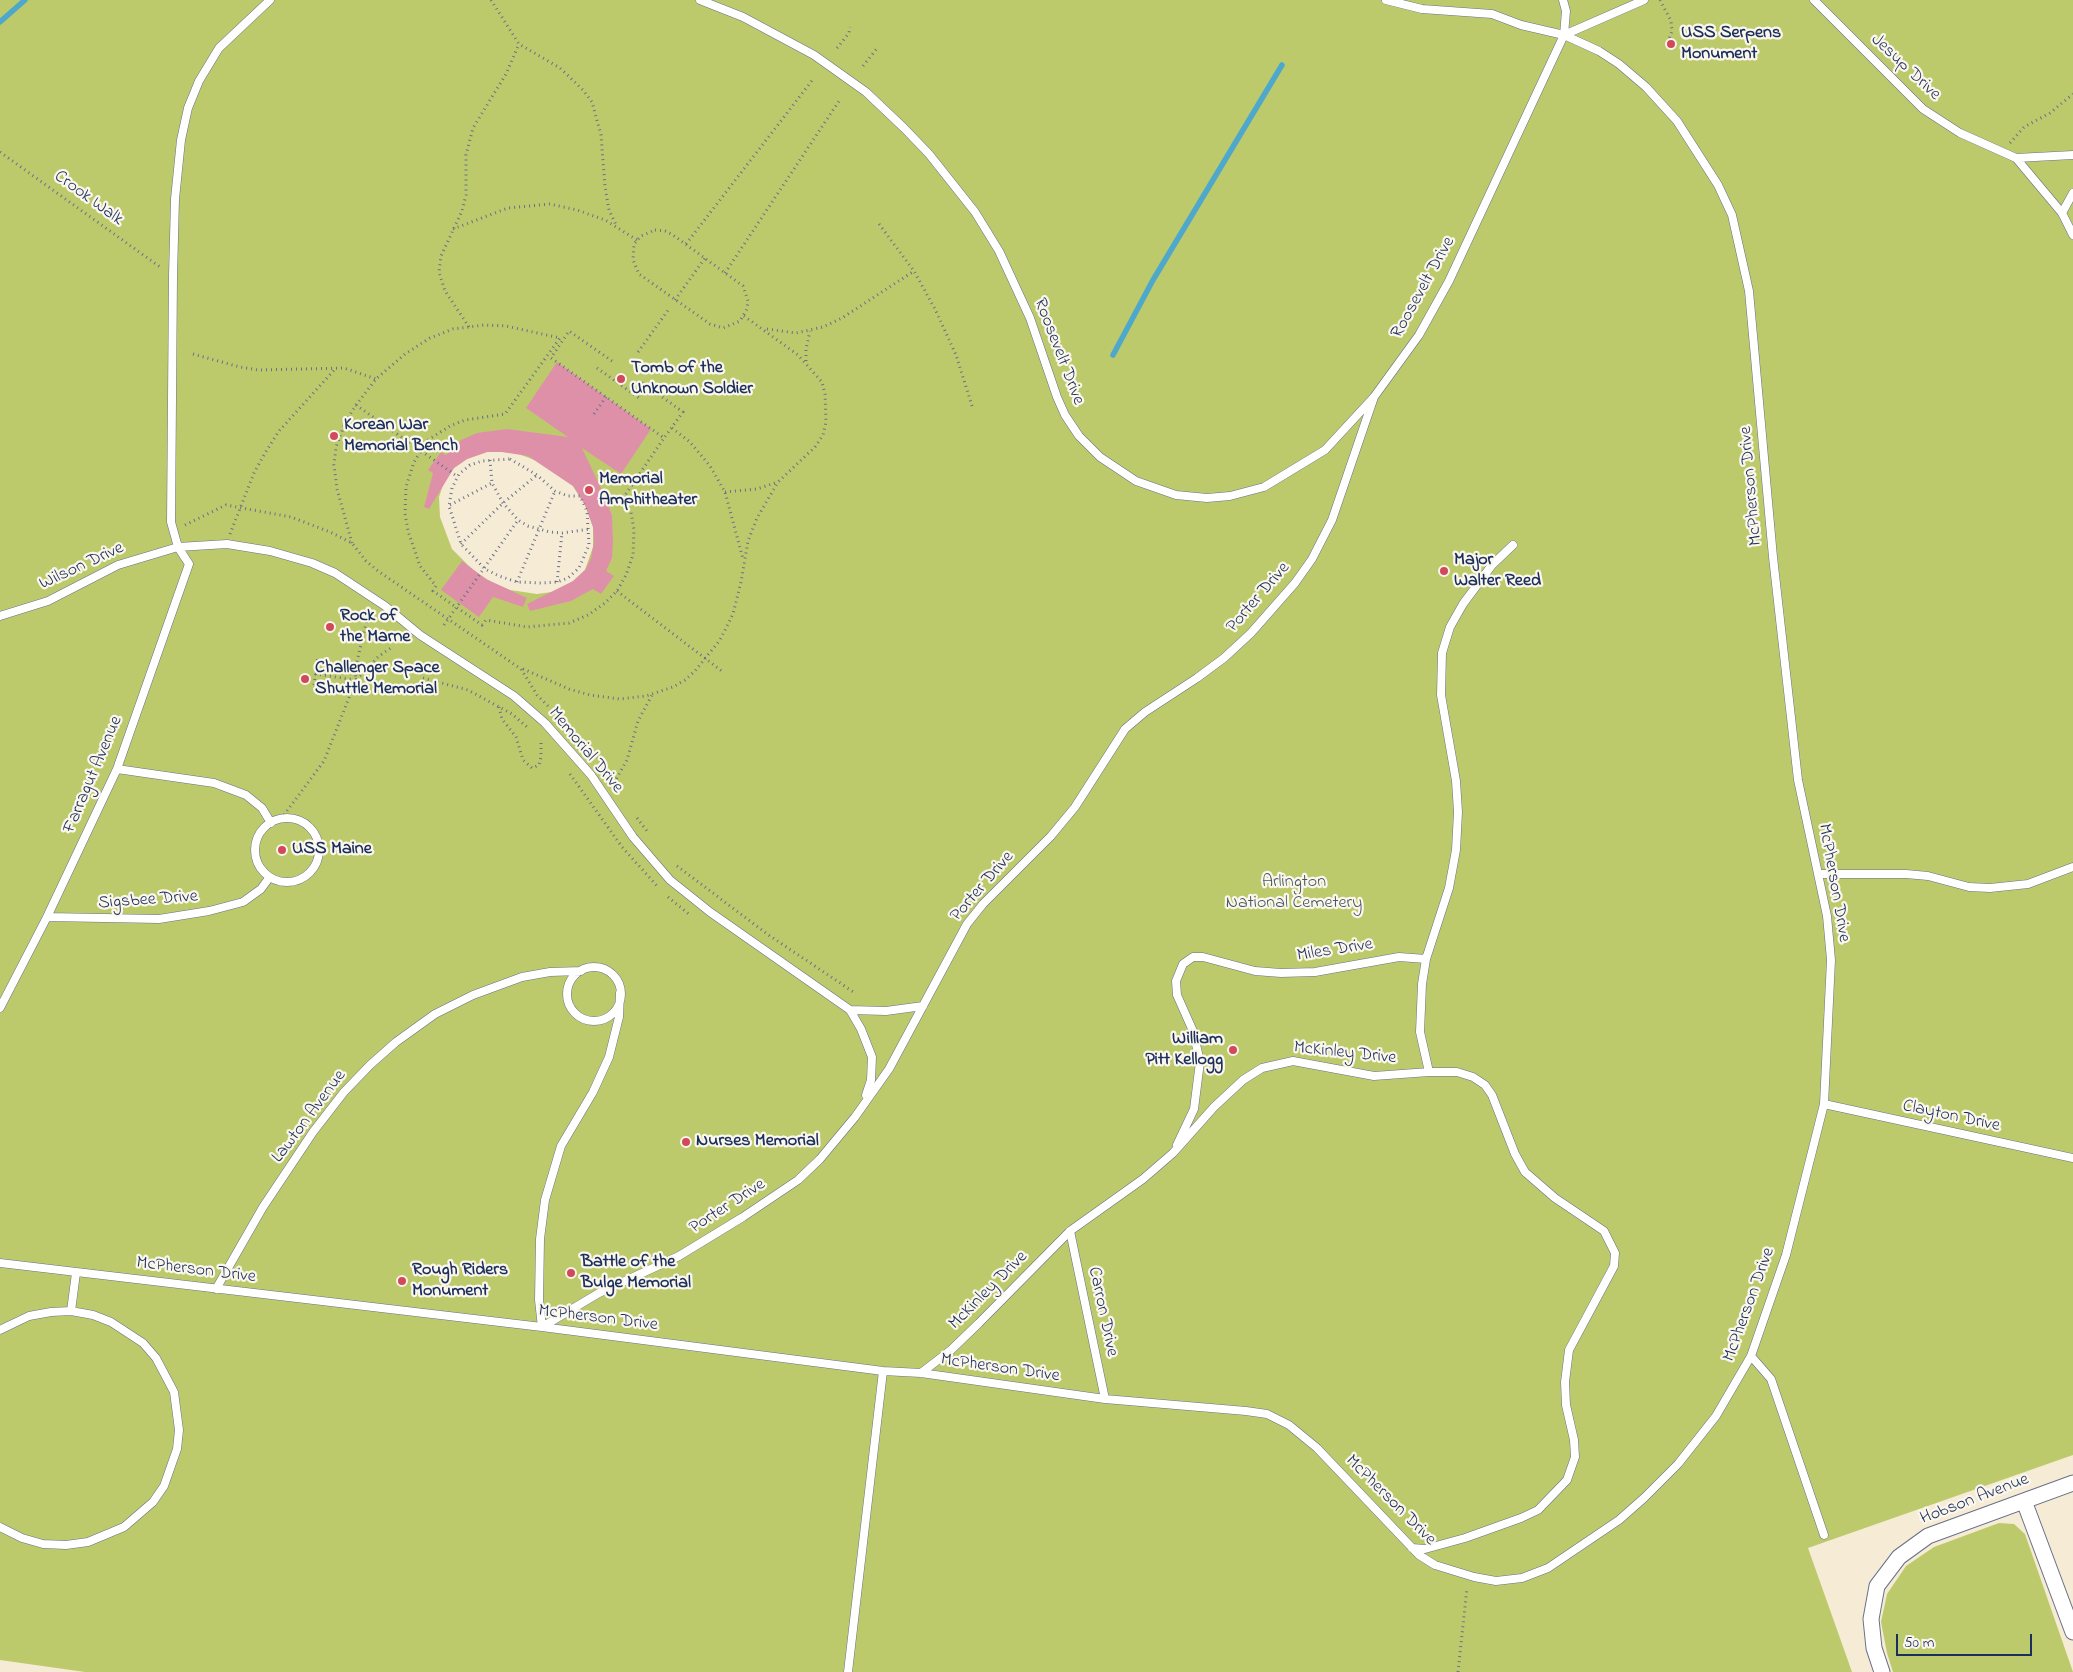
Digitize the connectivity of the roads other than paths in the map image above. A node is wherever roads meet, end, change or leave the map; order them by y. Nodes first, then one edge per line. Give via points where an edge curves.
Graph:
1 (271, 0) edge
2 (700, 0) edge
3 (1386, 0) edge
4 (1563, 0) edge
5 (1644, 0) edge
6 (1814, 0) edge
7 (1564, 35) junction
8 (2073, 155) edge
9 (2016, 158) junction
10 (2073, 193) edge
11 (2062, 213) junction
12 (2073, 235) edge
13 (1374, 397) junction
14 (1513, 545) dead end
15 (178, 547) junction
16 (0, 616) edge
17 (117, 769) junction
18 (271, 823) junction
19 (2073, 867) edge
20 (1819, 874) junction
21 (269, 878) junction
22 (47, 918) junction
23 (1426, 959) junction
24 (581, 971) junction
25 (620, 993) junction
26 (923, 1006) junction
27 (0, 1008) edge
28 (850, 1010) junction
29 (1429, 1072) junction
30 (864, 1102) junction
31 (1824, 1104) junction
32 (1174, 1153) junction
33 (2073, 1158) edge
34 (1070, 1231) junction
35 (0, 1263) edge
36 (76, 1272) junction
37 (216, 1289) junction
38 (71, 1311) junction
39 (542, 1327) junction
40 (0, 1330) edge
41 (1751, 1356) junction
42 (883, 1371) junction
43 (921, 1373) junction
44 (1105, 1399) junction
45 (2073, 1483) edge
46 (2024, 1501) junction
47 (0, 1527) edge
48 (1824, 1535) dead end
49 (1412, 1548) junction
50 (2073, 1632) edge
51 (848, 1672) edge
52 (1882, 1672) edge

1 - 15 lane via 219,48 195,90 181,140 172,295 171,522
2 - 13 lane, Roosevelt Drive via 743,17 814,55 876,101 930,154 975,212 1009,270 1033,325 1065,415 1093,451 1124,474 1147,486 1190,497 1220,497 1252,491 1273,483 1325,450
3 - 7 lane, McPherson Drive via 1422,9 1492,14
4 - 7 lane via 1566,11
5 - 7 lane
6 - 9 lane, Jesup Drive via 1923,109 1960,133
7 - 13 lane, Roosevelt Drive via 1436,306
7 - 20 lane, McPherson Drive via 1620,64 1646,87 1677,121 1701,155 1732,216 1749,291 1773,557 1798,780
8 - 9 lane, Jesup Drive
9 - 11 lane
10 - 11 lane
11 - 12 lane
13 - 26 lane, Porter Drive via 1332,520 1312,559 1295,583 1224,658 1125,729 1064,821 972,916
14 - 23 lane via 1492,565 1463,604 1442,653 1441,695 1458,812 1449,888
15 - 16 lane, Wilson Drive via 131,560 48,601
15 - 17 lane, Farragut Avenue via 189,564
15 - 28 lane, Memorial Drive via 227,544 270,551 335,573 385,606 420,636 514,696 545,723 591,775 633,838 670,880 710,912
17 - 18 lane via 214,783 246,795 262,808
17 - 22 lane, Farragut Avenue
18 - 21 lane via 260,833 255,853 257,863
18 - 21 lane via 281,819 299,821 308,827 315,835 318,856 308,874 300,880 285,882
19 - 20 lane via 2028,884 1990,888 1969,887 1928,876
20 - 31 lane, McPherson Drive via 1831,960
21 - 22 lane, Sigsbee Drive via 261,889 243,902 208,912 159,919
22 - 27 lane, Farragut Avenue
23 - 29 lane via 1420,1032
23 - 32 lane, Miles Drive via 1399,957 1315,972 1281,973 1254,971 1203,957 1193,957 1183,964 1176,981 1177,995 1198,1046 1199,1083 1194,1109
24 - 25 lane, Lawton Avenue via 598,968 607,971 618,984
24 - 25 lane via 571,980 567,994 570,1007 582,1018 594,1021 609,1016 615,1010
24 - 37 lane, Lawton Avenue via 522,977 473,995 435,1014 396,1042 344,1092 313,1132 263,1207
25 - 39 lane via 619,1017 609,1057 593,1092 561,1146 544,1200 540,1239
26 - 28 lane via 886,1011
26 - 30 lane, Porter Drive via 889,1069
28 - 30 lane, Memorial Drive via 872,1057 872,1080
29 - 32 lane, McKinley Drive via 1374,1076 1293,1061 1262,1068 1243,1080 1214,1107
29 - 49 lane, McKinley Drive via 1457,1072 1485,1085 1525,1172 1555,1198 1604,1231 1615,1253 1610,1278 1575,1334 1569,1350 1566,1390 1575,1458 1567,1480 1538,1510 1521,1518 1465,1538 1425,1549
30 - 39 lane, Porter Drive via 820,1159 798,1180 679,1256 599,1293
31 - 33 lane, Clayton Drive
31 - 41 lane, McPherson Drive via 1786,1255
32 - 34 lane, McKinley Drive via 1124,1194
34 - 43 lane, McKinley Drive via 951,1350
34 - 44 lane, Carron Drive
35 - 36 lane, McPherson Drive
36 - 37 lane, McPherson Drive
36 - 38 lane
37 - 39 lane, McPherson Drive
38 - 40 lane via 29,1316
38 - 47 lane via 93,1315 119,1326 143,1343 156,1358 174,1392 178,1411 177,1450 172,1468 153,1502 132,1522 107,1536 66,1545 43,1544
39 - 42 lane, McPherson Drive
41 - 48 lane via 1771,1378
41 - 49 lane, McPherson Drive via 1716,1416 1678,1464 1619,1520 1548,1568 1522,1578 1496,1581 1435,1564
42 - 43 lane, McPherson Drive
42 - 51 lane
43 - 44 lane, McPherson Drive
44 - 49 lane, McPherson Drive via 1267,1414 1289,1425 1317,1448
45 - 46 street, Hobson Avenue
46 - 50 street
46 - 52 street, Hobson Avenue via 1928,1536 1899,1557 1878,1586 1871,1620 1874,1648

